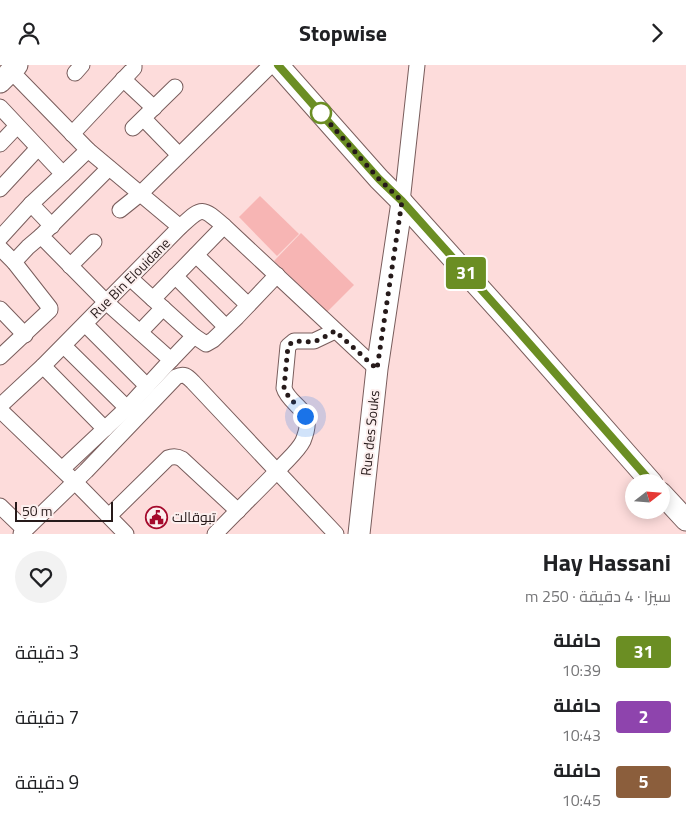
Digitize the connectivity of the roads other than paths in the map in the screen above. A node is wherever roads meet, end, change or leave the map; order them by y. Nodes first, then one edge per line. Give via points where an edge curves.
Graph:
1 (134, 65) edge
2 (271, 65) edge
3 (278, 65) edge
4 (417, 65) edge
5 (9, 73) edge
6 (123, 79) junction
7 (175, 87) dead end
8 (0, 107) edge
9 (144, 118) junction
10 (17, 126) junction
11 (72, 134) junction
12 (0, 144) edge
13 (38, 149) junction
14 (88, 151) junction
15 (179, 155) junction
16 (109, 168) junction
17 (63, 174) junction
18 (0, 189) edge
19 (140, 194) junction
20 (402, 201) junction
21 (31, 204) junction
22 (120, 210) dead end
23 (224, 226) junction
24 (180, 227) junction
25 (46, 231) junction
26 (0, 238) edge
27 (94, 242) dead end
28 (0, 248) edge
29 (196, 255) junction
30 (14, 262) junction
31 (70, 266) junction
32 (277, 275) junction
33 (175, 276) junction
34 (130, 278) junction
35 (106, 302) junction
36 (158, 304) junction
37 (248, 305) junction
38 (0, 309) edge
39 (85, 324) junction
40 (226, 327) junction
41 (335, 331) junction
42 (140, 332) junction
43 (24, 335) junction
44 (194, 336) junction
45 (64, 346) junction
46 (1, 355) edge
47 (171, 360) junction
48 (43, 366) junction
49 (377, 369) junction
50 (147, 385) junction
51 (0, 406) edge
52 (126, 408) junction
53 (0, 410) edge
54 (105, 429) junction
55 (62, 469) junction
56 (277, 471) junction
57 (644, 474) edge
58 (74, 481) junction
59 (670, 503) edge
60 (0, 506) edge
61 (238, 511) junction
62 (109, 516) junction
63 (686, 520) edge
64 (223, 531) edge
65 (23, 532) edge
66 (126, 534) edge
67 (336, 534) edge
68 (359, 534) edge

1 - 6 street
2 - 15 street
3 - 20 street
4 - 20 street, Rue des Souks
5 - 11 street, Rue Bin Elouidane
6 - 9 street
6 - 11 street
7 - 9 street
8 - 10 street
9 - 15 street
10 - 12 street
10 - 13 street
11 - 14 street, Rue Bin Elouidane
13 - 17 street
13 - 18 street
14 - 16 street, Rue Bin Elouidane
14 - 17 street
15 - 19 street
16 - 19 street, Rue Bin Elouidane
16 - 25 street
17 - 21 street
19 - 22 street
19 - 24 street, Rue Bin Elouidane
20 - 49 street, Rue des Souks
20 - 57 street
21 - 25 street
21 - 26 street
23 - 24 street via 208,213 200,211
23 - 29 street
23 - 32 street
24 - 34 street, Rue Bin Elouidane
25 - 30 street
25 - 31 street
27 - 31 street
28 - 30 street
29 - 33 street
29 - 37 street
30 - 43 street via 50,308
31 - 35 street
32 - 37 street
32 - 41 street
33 - 36 street
33 - 40 street
34 - 35 street, Rue Bin Elouidane
34 - 36 street
35 - 39 street, Rue Bin Elouidane
35 - 42 street
36 - 42 street
36 - 44 street
37 - 40 street
38 - 43 street
39 - 45 street, Rue Bin Elouidane
39 - 50 street
40 - 44 street via 208,343
41 - 49 street
41 - 56 street via 314,341 294,341 288,346 284,388 305,416 307,427 302,442
42 - 47 street
43 - 46 street
44 - 47 street
45 - 48 street, Rue Bin Elouidane
45 - 52 street
47 - 50 street
48 - 51 street, Rue Bin Elouidane
48 - 54 street
49 - 68 street, Rue des Souks
50 - 52 street
52 - 54 street
53 - 55 street
54 - 55 street
55 - 58 street
56 - 58 street via 183,375 176,377
56 - 61 street
56 - 67 street
58 - 62 street
58 - 65 street
59 - 63 street
60 - 65 street
61 - 62 street via 182,459 172,456
61 - 64 street
62 - 66 street

